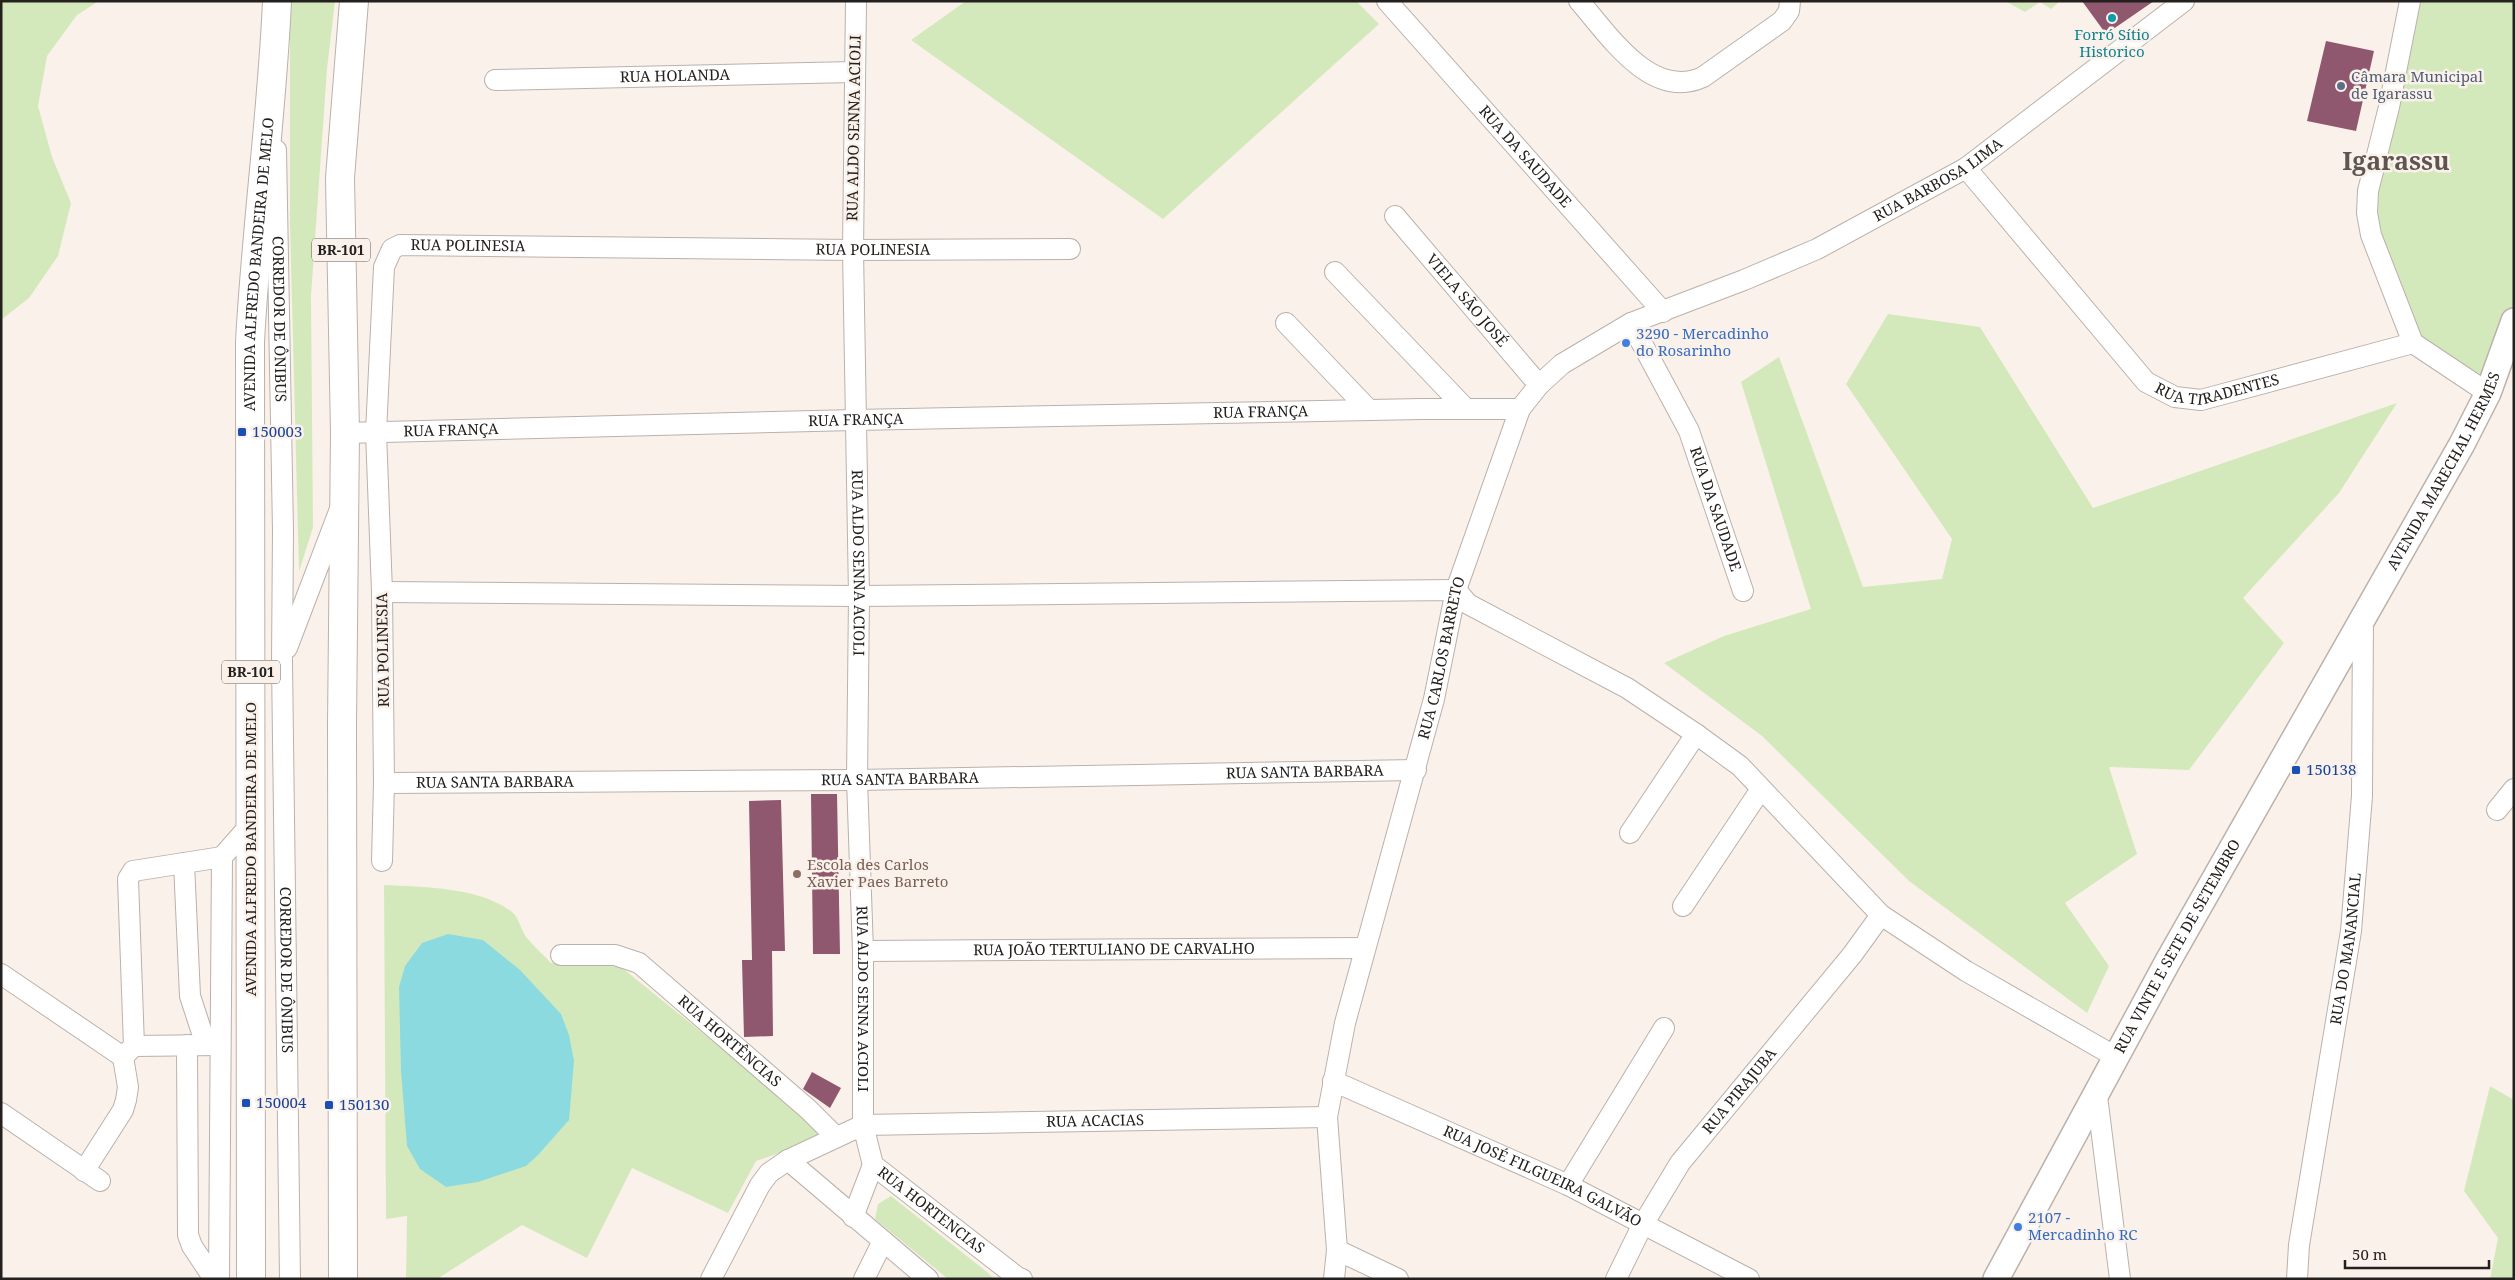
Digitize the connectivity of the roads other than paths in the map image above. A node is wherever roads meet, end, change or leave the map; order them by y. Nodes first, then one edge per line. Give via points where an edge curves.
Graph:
1 (277, 1) edge
2 (354, 1) edge
3 (856, 1) edge
4 (1387, 1) edge
5 (1579, 1) edge
6 (1790, 1) edge
7 (2184, 1) edge
8 (2410, 1) edge
9 (274, 66) junction
10 (854, 72) junction
11 (495, 80) dead end
12 (1966, 168) junction
13 (1395, 216) dead end
14 (1070, 249) dead end
15 (853, 250) junction
16 (1335, 272) dead end
17 (1663, 312) junction
18 (2514, 321) edge
19 (1286, 323) dead end
20 (1631, 323) junction
21 (2412, 342) junction
22 (1538, 385) junction
23 (2488, 393) junction
24 (1466, 409) junction
25 (1520, 409) junction
26 (1368, 410) junction
27 (856, 420) junction
28 (376, 432) junction
29 (345, 433) junction
30 (344, 499) junction
31 (1456, 590) junction
32 (1743, 591) dead end
33 (382, 592) junction
34 (859, 596) junction
35 (2363, 616) junction
36 (282, 662) junction
37 (1696, 734) junction
38 (1416, 770) junction
39 (857, 780) junction
40 (384, 783) junction
41 (1761, 789) junction
42 (2514, 789) edge
43 (2498, 810) dead end
44 (252, 823) junction
45 (1630, 834) dead end
46 (222, 857) junction
47 (382, 861) dead end
48 (184, 864) junction
49 (1683, 906) dead end
50 (1881, 916) junction
51 (1365, 948) junction
52 (863, 951) junction
53 (561, 954) dead end
54 (1, 974) edge
55 (1664, 1028) dead end
56 (204, 1045) junction
57 (129, 1051) junction
58 (2116, 1057) junction
59 (1333, 1081) junction
60 (2097, 1096) junction
61 (1, 1113) edge
62 (1327, 1117) junction
63 (863, 1125) junction
64 (836, 1137) junction
65 (788, 1160) junction
66 (874, 1165) junction
67 (1568, 1186) junction
68 (853, 1217) junction
69 (1642, 1226) junction
70 (883, 1241) junction
71 (1337, 1250) junction
72 (214, 1279) edge
73 (219, 1279) edge
74 (251, 1279) edge
75 (290, 1279) edge
76 (343, 1279) edge
77 (711, 1279) edge
78 (864, 1279) edge
79 (928, 1279) edge
80 (1022, 1279) edge
81 (1334, 1279) edge
82 (1398, 1279) edge
83 (1616, 1279) edge
84 (1749, 1279) edge
85 (1996, 1279) edge
86 (2120, 1279) edge
87 (2297, 1279) edge

1 - 9 highway, AVENIDA ALFREDO BANDEIRA DE MELO / BR-101
2 - 29 highway, BR-101 via 340,178
3 - 10 street, RUA ALDO SENNA ACIOLI
4 - 17 street, RUA DA SAUDADE
5 - 6 street via 1636,64 1661,80 1676,84 1690,83 1703,77 1782,22 1789,11
7 - 12 street, RUA BARBOSA LIMA
8 - 21 street via 2390,106 2368,191 2367,213 2371,234
9 - 36 street, CORREDOR DE ÔNIBUS via 283,531
9 - 44 highway, AVENIDA ALFREDO BANDEIRA DE MELO / BR-101 via 254,258 250,342
10 - 11 street, RUA HOLANDA
10 - 15 street, RUA ALDO SENNA ACIOLI
12 - 17 street, RUA BARBOSA LIMA via 1817,249
12 - 21 street, RUA TIRADENTES via 2146,382 2175,397 2201,400
13 - 22 street, VIELA SÃO JOSÉ
14 - 15 street, RUA POLINESIA
15 - 27 street, RUA ALDO SENNA ACIOLI
15 - 28 street, RUA POLINESIA via 400,245 392,249 384,267
16 - 24 street
17 - 20 street, RUA CARLOS BARRETO
18 - 23 main road, AVENIDA MARECHAL HERMES
19 - 26 street
20 - 22 street, RUA CARLOS BARRETO via 1562,364
20 - 32 street, RUA DA SAUDADE via 1689,432
21 - 23 street
22 - 25 street, RUA CARLOS BARRETO
23 - 35 main road, AVENIDA MARECHAL HERMES
24 - 25 street, RUA FRANÇA
24 - 26 street, RUA FRANÇA
25 - 31 street, RUA CARLOS BARRETO
26 - 27 street, RUA FRANÇA
27 - 28 street, RUA FRANÇA
27 - 34 street, RUA ALDO SENNA ACIOLI
28 - 29 street, RUA FRANÇA
28 - 33 street, RUA POLINESIA
29 - 30 highway, BR-101
30 - 36 street, CORREDOR DE ÔNIBUS
30 - 76 highway, BR-101
31 - 34 street
31 - 37 street via 1468,604 1627,688
31 - 38 street, RUA CARLOS BARRETO
33 - 34 street
33 - 40 street, RUA POLINESIA
34 - 39 street, RUA ALDO SENNA ACIOLI
35 - 58 main road, RUA VINTE E SETE DE SETEMBRO
35 - 87 street, RUA DO MANANCIAL via 2362,796 2351,931
36 - 75 street, CORREDOR DE ÔNIBUS
37 - 41 street via 1740,766
37 - 45 street
38 - 39 street, RUA SANTA BARBARA
38 - 51 street, RUA CARLOS BARRETO
39 - 40 street, RUA SANTA BARBARA
39 - 52 street, RUA ALDO SENNA ACIOLI
40 - 47 street, RUA POLINESIA
41 - 49 street
41 - 50 street
42 - 43 street
44 - 46 street
44 - 74 highway, AVENIDA ALFREDO BANDEIRA DE MELO / BR-101
46 - 48 street
46 - 56 street
48 - 56 street via 190,996
48 - 57 street via 133,871 128,879
50 - 58 street via 1966,971
50 - 69 street, RUA PIRAJUBA via 1680,1163
51 - 52 street, RUA JOÃO TERTULIANO DE CARVALHO
51 - 59 street, RUA CARLOS BARRETO via 1344,1023
52 - 63 street, RUA ALDO SENNA ACIOLI
53 - 64 street, RUA HORTÊNCIAS via 616,955 639,963
54 - 57 street
55 - 67 street
56 - 57 street
56 - 72 street via 188,1235
56 - 73 street
57 - 61 street via 126,1100 92,1176
58 - 60 main road, RUA VINTE E SETE DE SETEMBRO
59 - 62 street, RUA CARLOS BARRETO
59 - 67 street, RUA JOSÉ FILGUEIRA GALVÃO
60 - 85 main road, RUA VINTE E SETE DE SETEMBRO
60 - 86 street
62 - 63 street, RUA ACACIAS
62 - 71 street, RUA CARLOS BARRETO
63 - 64 street
63 - 66 street, RUA HORTENCIAS
64 - 65 street
65 - 68 street
65 - 77 street via 769,1173 760,1185
66 - 68 street
66 - 80 street, RUA HORTENCIAS
67 - 69 street, RUA JOSÉ FILGUEIRA GALVÃO
68 - 70 street
69 - 83 street, RUA PIRAJUBA
69 - 84 street, RUA JOSÉ FILGUEIRA GALVÃO
70 - 78 street
70 - 79 street
71 - 81 street, RUA CARLOS BARRETO
71 - 82 street

